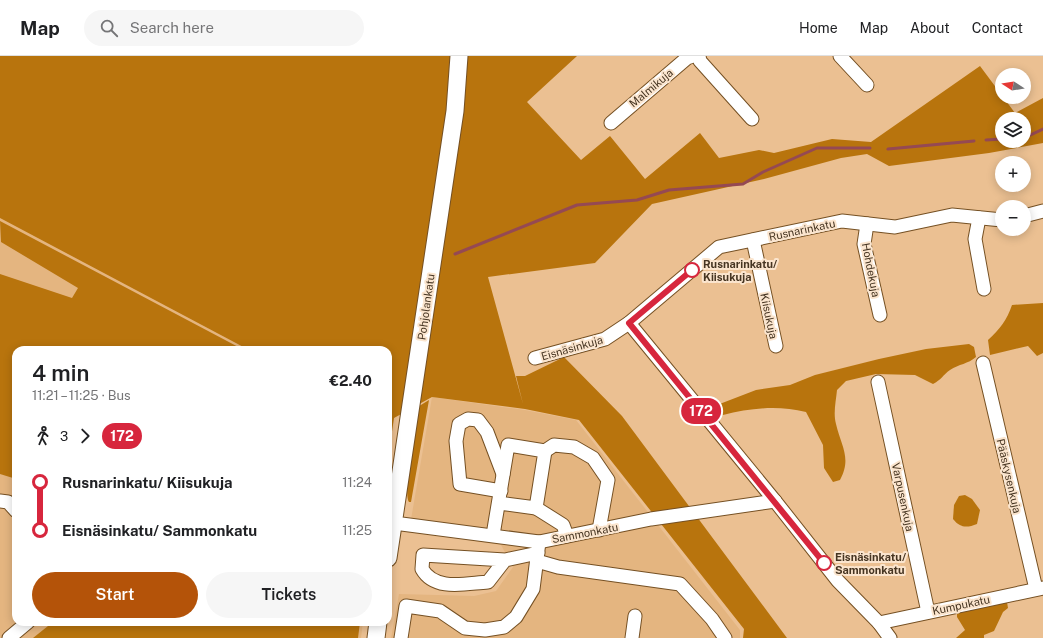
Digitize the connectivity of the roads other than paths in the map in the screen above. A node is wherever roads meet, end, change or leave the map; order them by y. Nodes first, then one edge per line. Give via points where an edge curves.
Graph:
1 (459, 56) edge
2 (693, 56) edge
3 (699, 56) edge
4 (840, 56) edge
5 (867, 85) dead end
6 (752, 119) dead end
7 (611, 123) dead end
8 (1043, 211) edge
9 (1031, 214) edge
10 (979, 218) junction
11 (995, 219) edge
12 (867, 224) junction
13 (753, 240) junction
14 (984, 289) dead end
15 (880, 315) dead end
16 (629, 323) junction
17 (776, 346) dead end
18 (535, 358) dead end
19 (983, 363) dead end
20 (878, 382) dead end
21 (545, 451) junction
22 (504, 474) junction
23 (500, 497) junction
24 (0, 501) edge
25 (775, 501) junction
26 (12, 506) edge
27 (536, 508) junction
28 (394, 522) junction
29 (600, 530) junction
30 (392, 534) edge
31 (493, 536) junction
32 (567, 536) junction
33 (538, 552) junction
34 (505, 560) junction
35 (1039, 588) edge
36 (928, 612) junction
37 (635, 616) dead end
38 (879, 623) junction
39 (23, 626) edge
40 (378, 626) edge
41 (464, 633) edge
42 (9, 638) edge
43 (376, 638) edge
44 (401, 638) edge
45 (632, 638) edge
46 (725, 638) edge
47 (890, 638) edge

1 - 28 main road, Pohjolankatu via 455,111
2 - 7 street, Malmikuja via 687,58
3 - 6 street via 700,61
4 - 5 street
8 - 9 street
10 - 11 street, Rusnarinkatu
10 - 12 street, Rusnarinkatu via 952,215 895,227
10 - 14 street via 975,239
12 - 13 street, Rusnarinkatu via 842,221
12 - 15 street, Hohdekuja via 864,244
13 - 16 street, Rusnarinkatu via 719,247
13 - 17 street, Kiisukuja
16 - 18 street, Eisnäsinkuja via 605,339
16 - 25 street
19 - 35 street, Pääskysenkuja
20 - 36 street, Varpusenkuja
21 - 22 street via 508,445
21 - 27 street
21 - 29 street via 554,445 574,447 593,458 608,480
22 - 23 street
22 - 23 street via 487,432 478,420 468,419 459,424 456,441 460,484
23 - 27 street
23 - 31 street
24 - 26 street via 8,502
25 - 29 street, Sammonkatu via 651,519
25 - 38 street via 838,581
27 - 32 street via 563,525
28 - 30 main road, Pohjolankatu
28 - 31 street, Sammonkatu
29 - 32 street, Sammonkatu
31 - 33 street, Sammonkatu
32 - 33 street, Sammonkatu
33 - 34 street
33 - 41 street via 533,589 516,617 504,627
33 - 46 street via 558,567 680,584 712,619
34 - 34 street via 423,555 422,569 430,579 445,584 488,582
35 - 36 street, Kumpukatu
36 - 38 street, Kumpukatu
37 - 45 street
38 - 47 street
39 - 42 street
40 - 43 main road
41 - 44 street via 440,611 406,606

